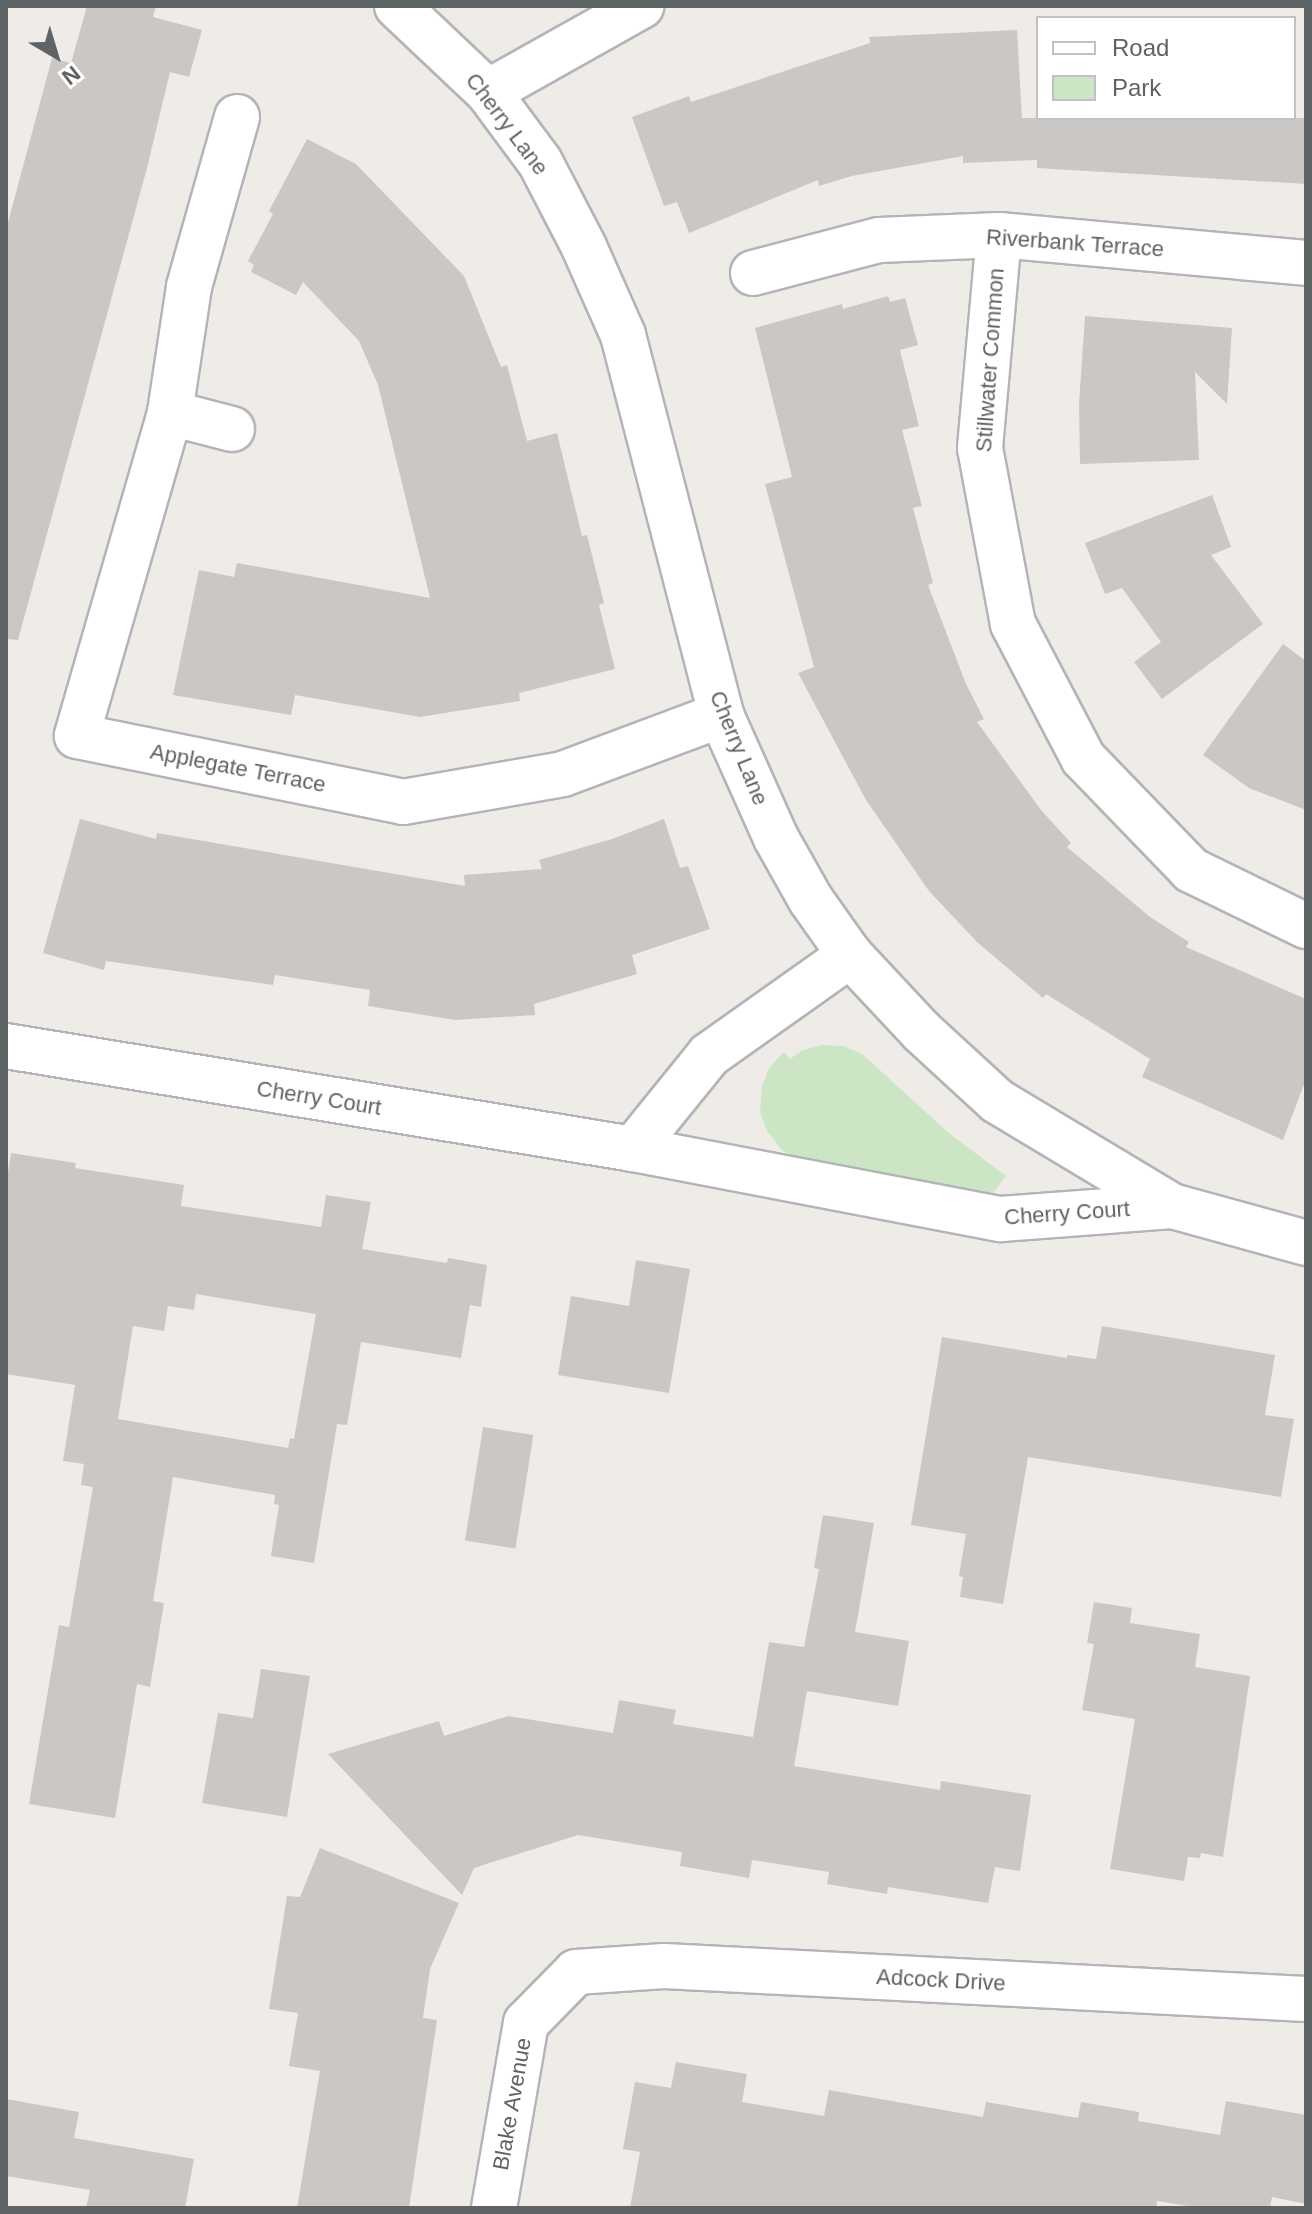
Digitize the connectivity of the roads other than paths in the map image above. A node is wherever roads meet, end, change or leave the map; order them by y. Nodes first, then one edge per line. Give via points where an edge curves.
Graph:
1 (397, 6) edge
2 (641, 6) edge
3 (488, 92) junction
4 (237, 117) dead end
5 (999, 235) junction
6 (1306, 263) edge
7 (753, 273) dead end
8 (170, 413) junction
9 (232, 429) dead end
10 (721, 715) junction
11 (1306, 926) edge
12 (850, 955) junction
13 (6, 1046) edge
14 (633, 1149) junction
15 (1172, 1206) junction
16 (1306, 1243) edge
17 (576, 1972) joint
18 (1304, 1989) edge
19 (494, 2208) edge

1 - 3 street, Cherry Lane
2 - 3 street
3 - 10 street, Cherry Lane via 540,162 623,335
4 - 8 street, Applegate Terrace via 189,287
5 - 6 street, Riverbank Terrace
5 - 7 street, Riverbank Terrace via 879,240
5 - 11 street, Stillwater Common via 980,448 1013,624 1083,758 1191,870
8 - 9 street
8 - 10 street, Applegate Terrace via 77,736 403,802 563,774
10 - 12 street, Cherry Lane via 776,838
12 - 14 street via 709,1055
12 - 15 street, Cherry Lane via 997,1101
13 - 14 street, Cherry Court
14 - 15 street, Cherry Court via 1001,1219
15 - 16 street, Cherry Lane
17 - 18 street, Adcock Drive via 664,1966
17 - 19 street, Blake Avenue via 526,2023

